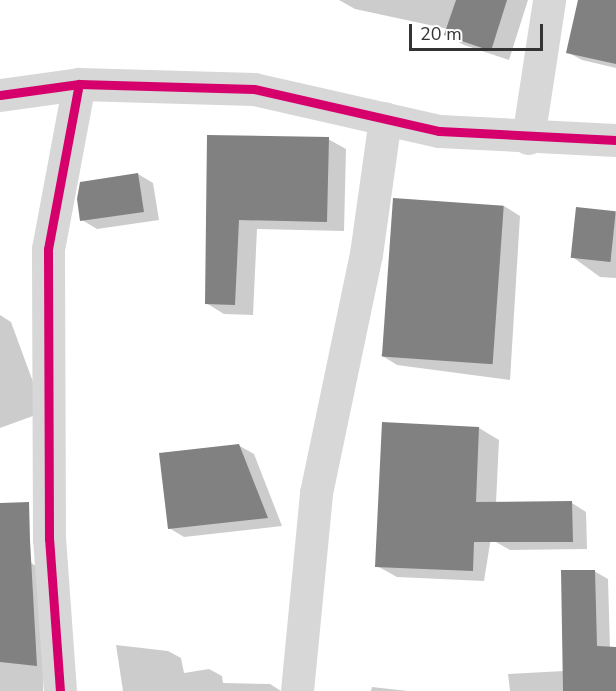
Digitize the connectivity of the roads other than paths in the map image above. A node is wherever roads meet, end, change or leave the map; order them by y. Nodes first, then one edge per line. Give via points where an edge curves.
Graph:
1 (549, 0) edge
2 (79, 84) junction
3 (0, 95) edge
4 (385, 118) junction
5 (528, 138) junction
6 (616, 140) edge
7 (60, 691) edge
8 (297, 691) edge

1 - 5 street
2 - 3 street
2 - 4 street via 254,89
2 - 7 street via 48,249 49,539
4 - 5 street via 439,131
4 - 8 street via 366,254 316,493
5 - 6 street

